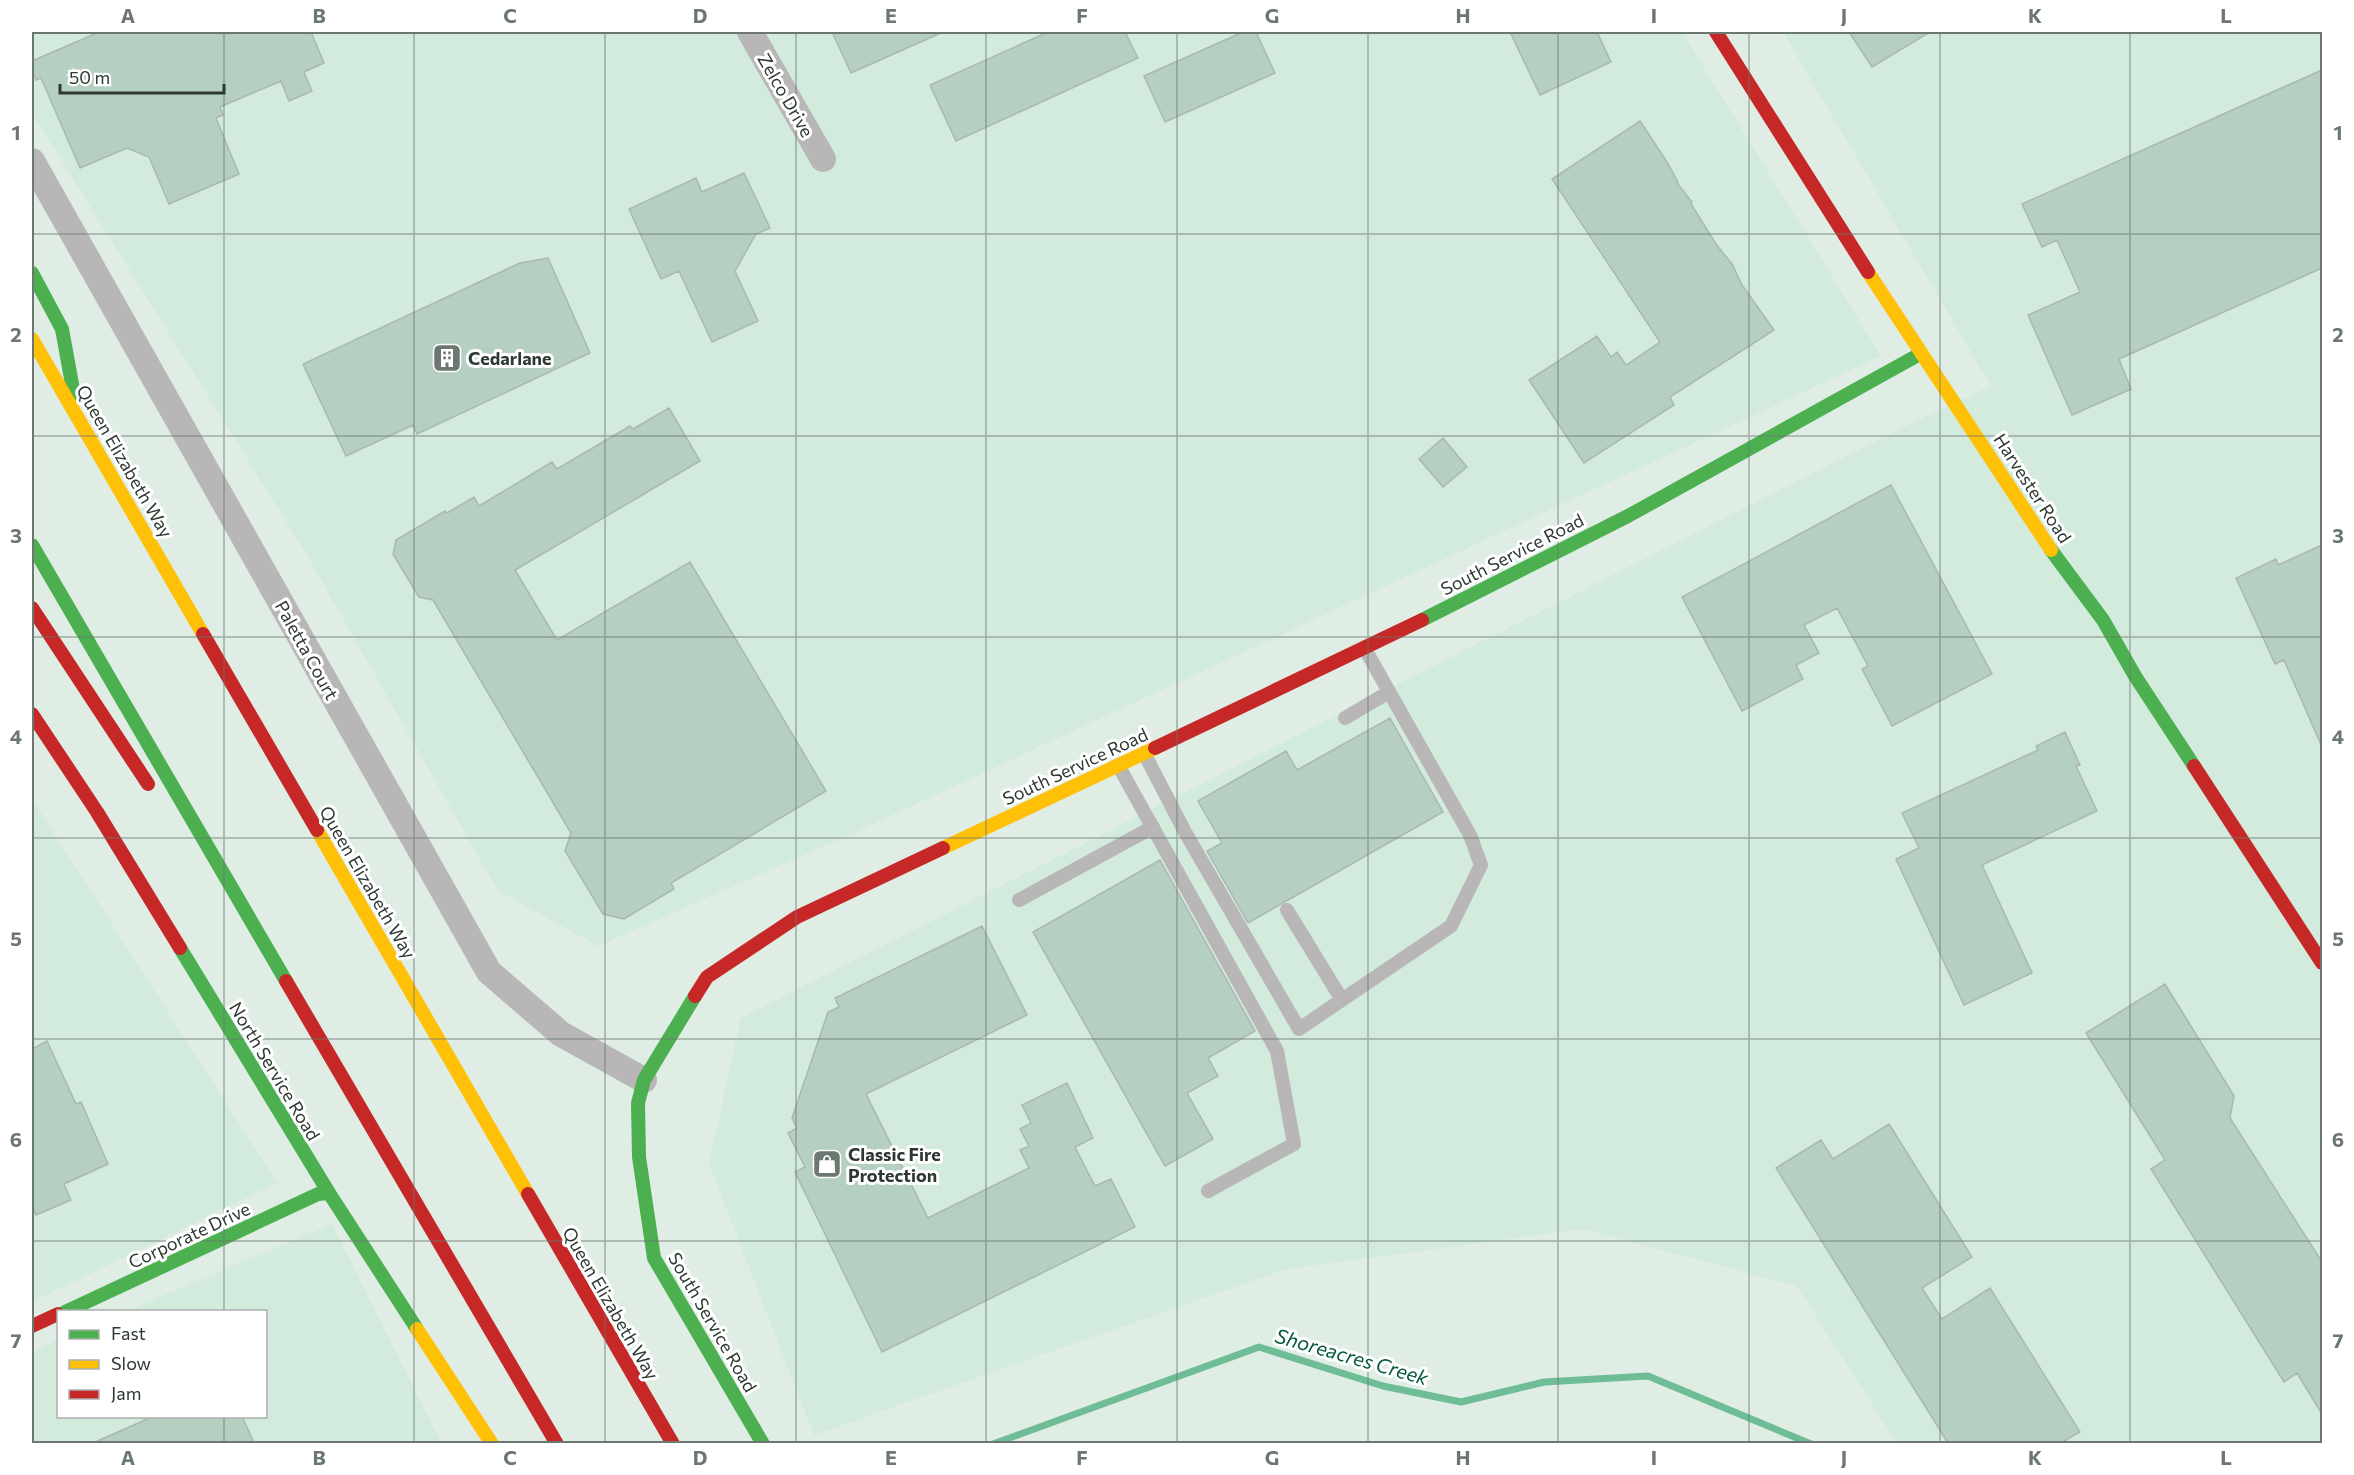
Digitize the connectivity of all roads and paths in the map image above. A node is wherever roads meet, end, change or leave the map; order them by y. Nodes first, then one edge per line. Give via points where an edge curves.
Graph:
1 (750, 32) edge
2 (1716, 32) edge
3 (822, 159) dead end
4 (32, 161) edge
5 (32, 273) edge
6 (32, 339) edge
7 (1920, 354) junction
8 (77, 414) junction
9 (32, 544) edge
10 (32, 608) edge
11 (1365, 649) junction
12 (1389, 692) junction
13 (32, 714) edge
14 (1345, 718) dead end
15 (1144, 753) junction
16 (1118, 765) junction
17 (156, 795) dead end
18 (1153, 827) junction
19 (202, 864) dead end
20 (1020, 900) dead end
21 (1287, 910) dead end
22 (261, 936) junction
23 (2322, 963) edge
24 (1342, 1000) junction
25 (644, 1080) junction
26 (1208, 1191) dead end
27 (329, 1193) junction
28 (67, 1310) edge
29 (57, 1314) edge
30 (32, 1326) edge
31 (492, 1443) edge
32 (557, 1443) edge
33 (673, 1443) edge
34 (763, 1443) edge

1 - 3 street, Zelco Drive
2 - 7 main road, Harvester Road
4 - 25 street, Paletta Court via 489,972 561,1034
5 - 8 main road via 62,329
6 - 8 main road, Queen Elizabeth Way
7 - 11 main road, South Service Road via 1628,516
7 - 23 main road, Harvester Road via 2045,542 2103,620 2135,676
8 - 33 main road, Queen Elizabeth Way
9 - 22 main road
10 - 17 main road
11 - 12 lane
11 - 15 main road, South Service Road
12 - 14 lane
12 - 24 lane via 1470,835 1481,865 1451,926
13 - 27 main road, North Service Road via 103,822
15 - 16 main road, South Service Road
15 - 24 lane via 1299,1029
16 - 18 lane
16 - 25 main road, South Service Road via 797,917 706,977
18 - 20 lane
18 - 26 lane via 1277,1051 1294,1144
19 - 22 main road
21 - 24 lane
22 - 32 main road
25 - 34 main road, South Service Road via 638,1103 639,1157 654,1258
27 - 28 main road, Corporate Drive via 318,1194
27 - 31 main road, North Service Road
29 - 30 main road

